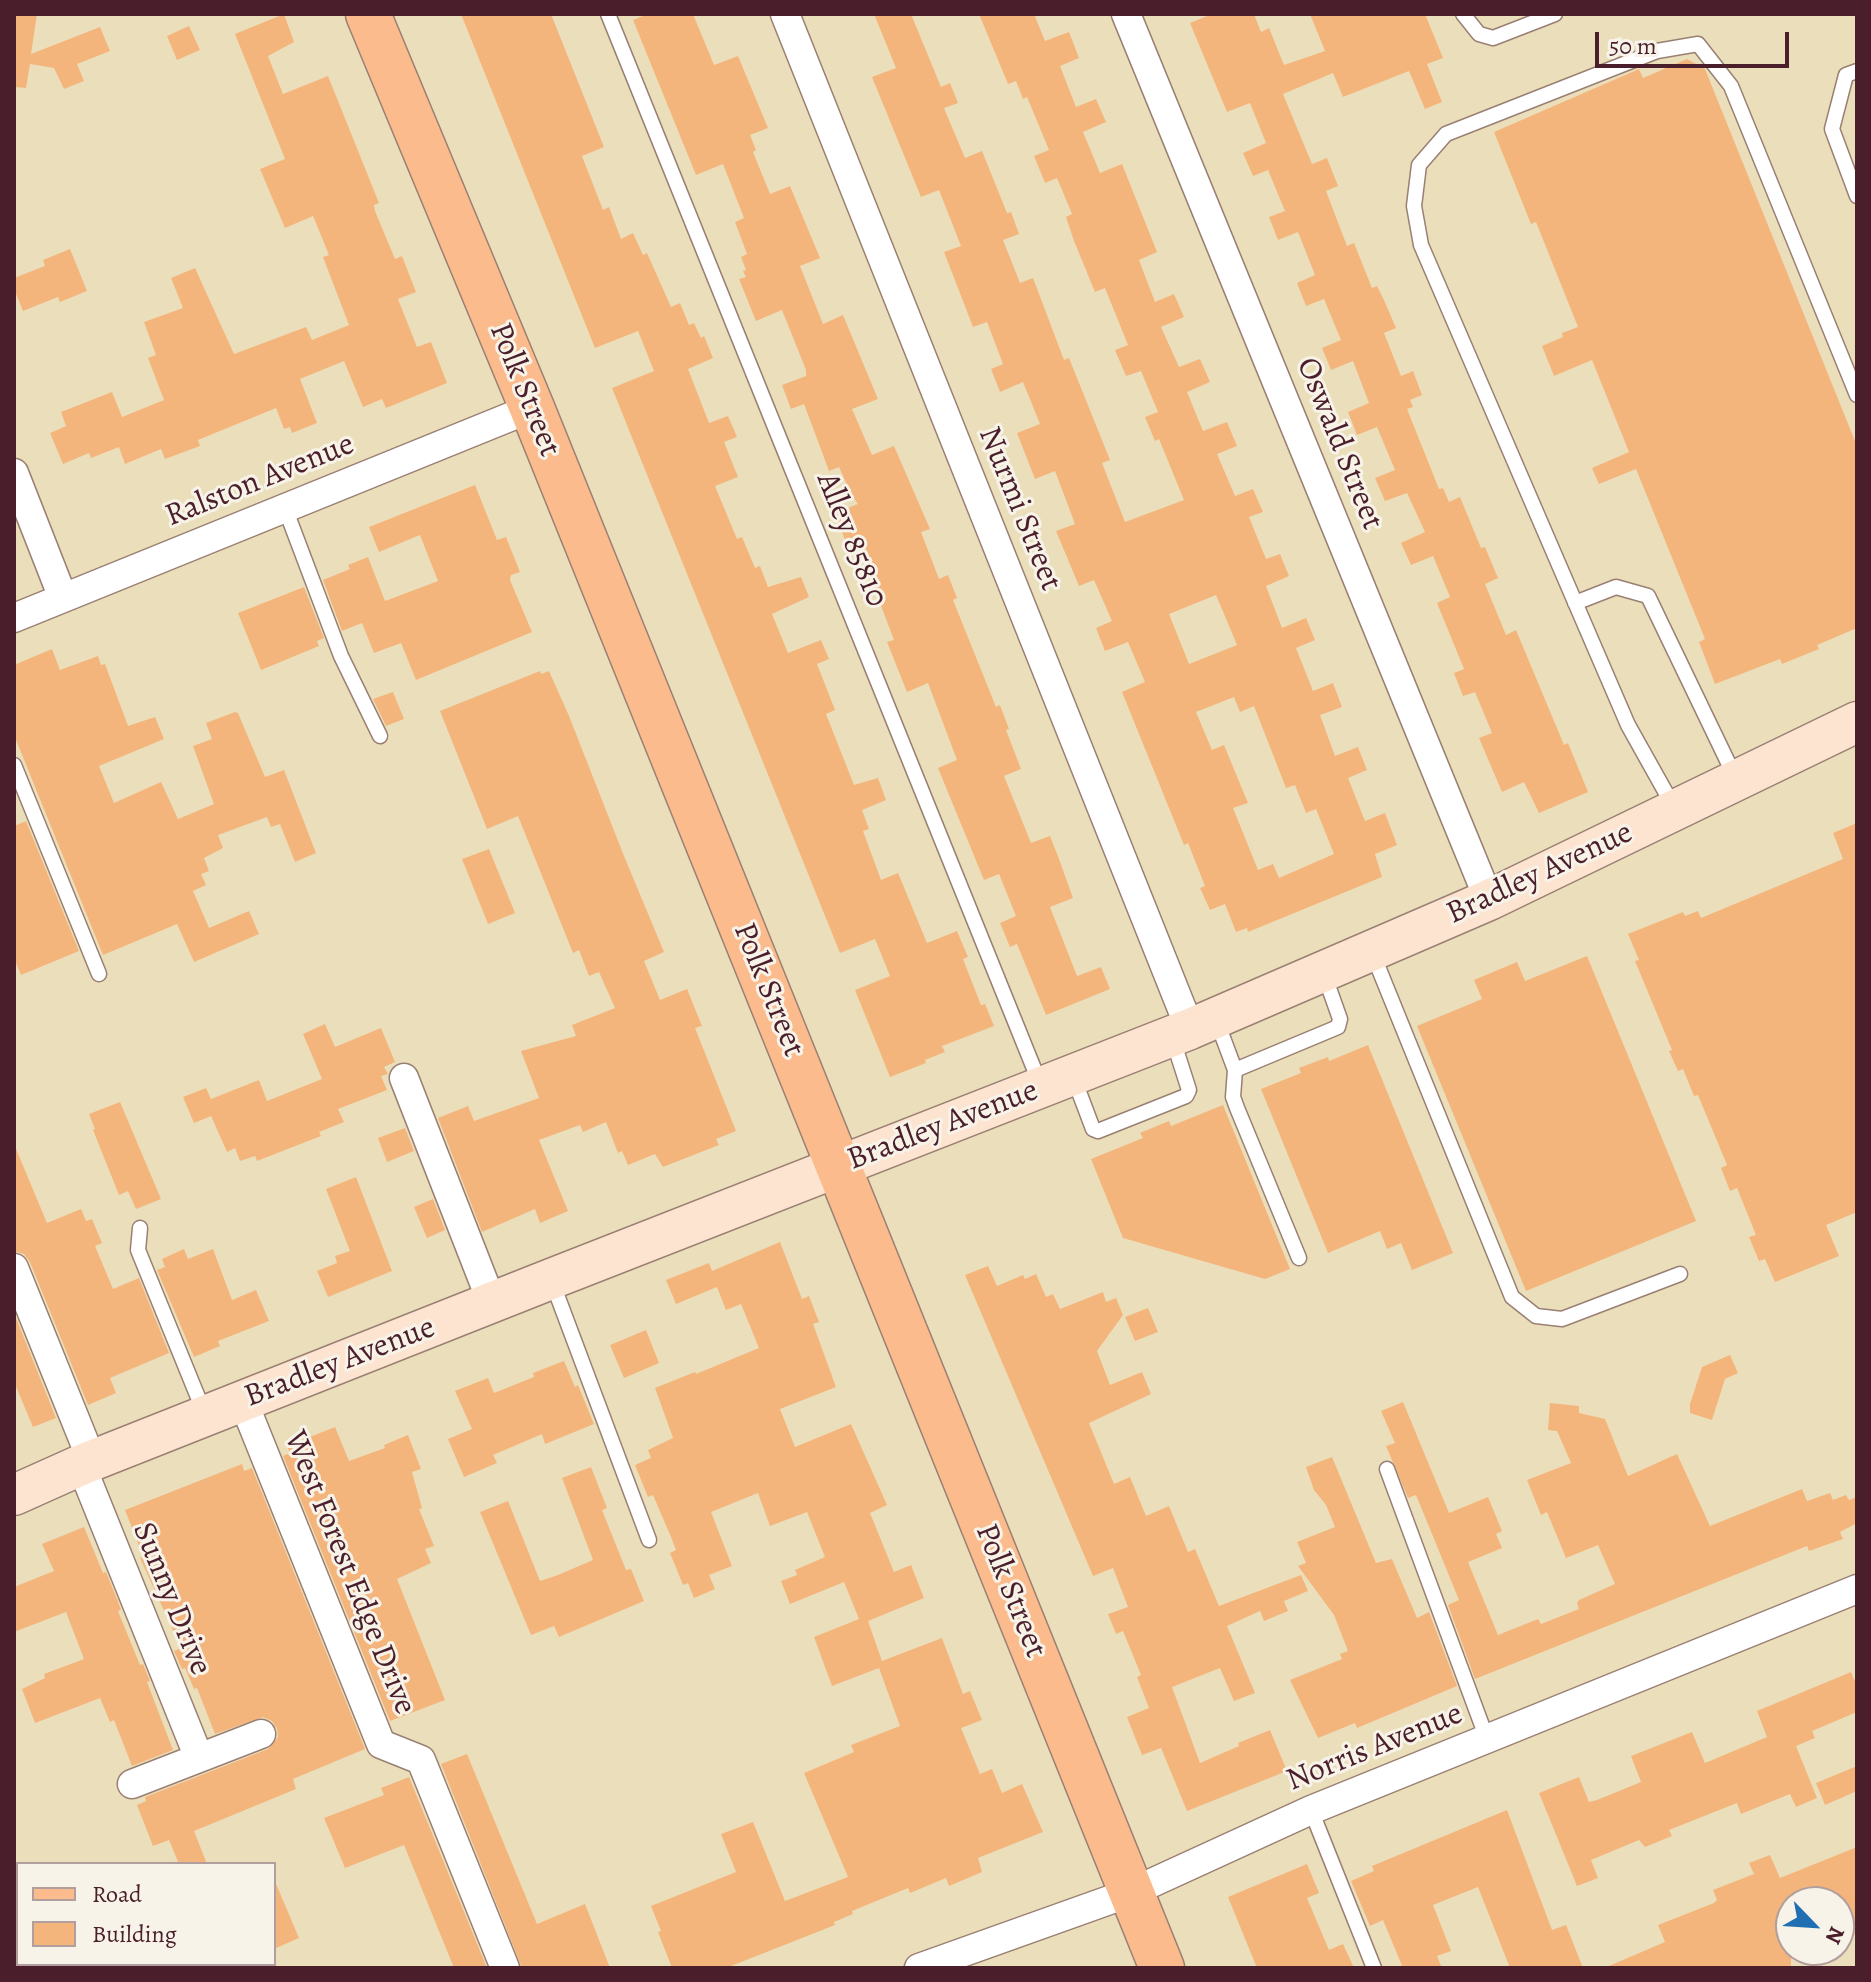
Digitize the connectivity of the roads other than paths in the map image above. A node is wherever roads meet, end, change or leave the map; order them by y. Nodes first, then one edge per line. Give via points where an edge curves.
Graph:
1 (368, 14) edge
2 (608, 14) edge
3 (785, 14) edge
4 (1126, 14) edge
5 (1463, 14) edge
6 (1555, 14) edge
7 (1857, 71) edge
8 (1857, 196) edge
9 (1857, 395) edge
10 (532, 408) junction
11 (14, 473) edge
12 (285, 508) junction
13 (63, 598) junction
14 (1575, 603) junction
15 (14, 618) edge
16 (1857, 722) edge
17 (380, 736) dead end
18 (14, 765) edge
19 (1736, 780) junction
20 (1675, 809) junction
21 (1489, 900) junction
22 (1371, 951) junction
23 (1323, 972) junction
24 (99, 974) dead end
25 (1193, 1028) junction
26 (1235, 1070) junction
27 (404, 1078) dead end
28 (1057, 1081) junction
29 (839, 1166) junction
30 (140, 1228) dead end
31 (1299, 1258) dead end
32 (14, 1268) edge
33 (1680, 1274) dead end
34 (551, 1279) junction
35 (492, 1303) junction
36 (243, 1401) junction
37 (206, 1416) junction
38 (86, 1463) junction
39 (1387, 1469) dead end
40 (14, 1495) edge
41 (649, 1540) dead end
42 (1857, 1589) edge
43 (261, 1734) dead end
44 (1487, 1739) junction
45 (199, 1758) junction
46 (132, 1784) dead end
47 (1311, 1810) junction
48 (1132, 1892) junction
49 (956, 1961) edge
50 (505, 1968) edge
51 (919, 1968) edge
52 (1162, 1968) edge
53 (1374, 1968) edge

1 - 10 main road, Polk Street
2 - 28 lane, Alley 85810
3 - 25 street, Nurmi Street
4 - 21 street, Oswald Street
5 - 6 lane via 1479,34 1493,38
7 - 8 lane via 1846,75 1832,129
9 - 14 lane via 1731,86 1698,44 1657,51 1446,134 1419,165 1414,206 1421,245
10 - 12 street, Ralston Avenue
10 - 29 main road, Polk Street
11 - 13 street
12 - 13 street, Ralston Avenue
12 - 17 lane via 341,656
13 - 15 street, Ralston Avenue
14 - 19 lane via 1616,587 1648,596
14 - 20 lane via 1628,725
16 - 19 street, Bradley Avenue
18 - 24 lane
19 - 20 street, Bradley Avenue
20 - 21 street, Bradley Avenue
21 - 22 street, Bradley Avenue
22 - 23 street, Bradley Avenue
22 - 33 lane via 1512,1297 1536,1316 1562,1319
23 - 25 street, Bradley Avenue
23 - 26 lane via 1340,1019 1338,1027
25 - 26 lane
25 - 28 street, Bradley Avenue
25 - 28 lane, Alley 85810 via 1186,1096 1098,1131
26 - 31 lane via 1233,1097
27 - 35 street
28 - 29 street, Bradley Avenue
29 - 34 street, Bradley Avenue
29 - 48 main road, Polk Street
30 - 37 lane via 138,1250
32 - 38 street, Sunny Drive
34 - 35 street, Bradley Avenue
34 - 41 lane
35 - 36 street, Bradley Avenue
36 - 37 street, Bradley Avenue
36 - 50 street, West Forest Edge Drive via 381,1744 421,1760
37 - 38 street, Bradley Avenue
38 - 40 street, Bradley Avenue
38 - 45 street, Sunny Drive
39 - 44 lane
42 - 44 street, Norris Avenue
43 - 45 street
44 - 47 street, Norris Avenue
45 - 46 street
47 - 48 street, Norris Avenue
47 - 53 lane
48 - 49 street, Norris Avenue
48 - 52 main road, Polk Street
49 - 51 street, Norris Avenue

